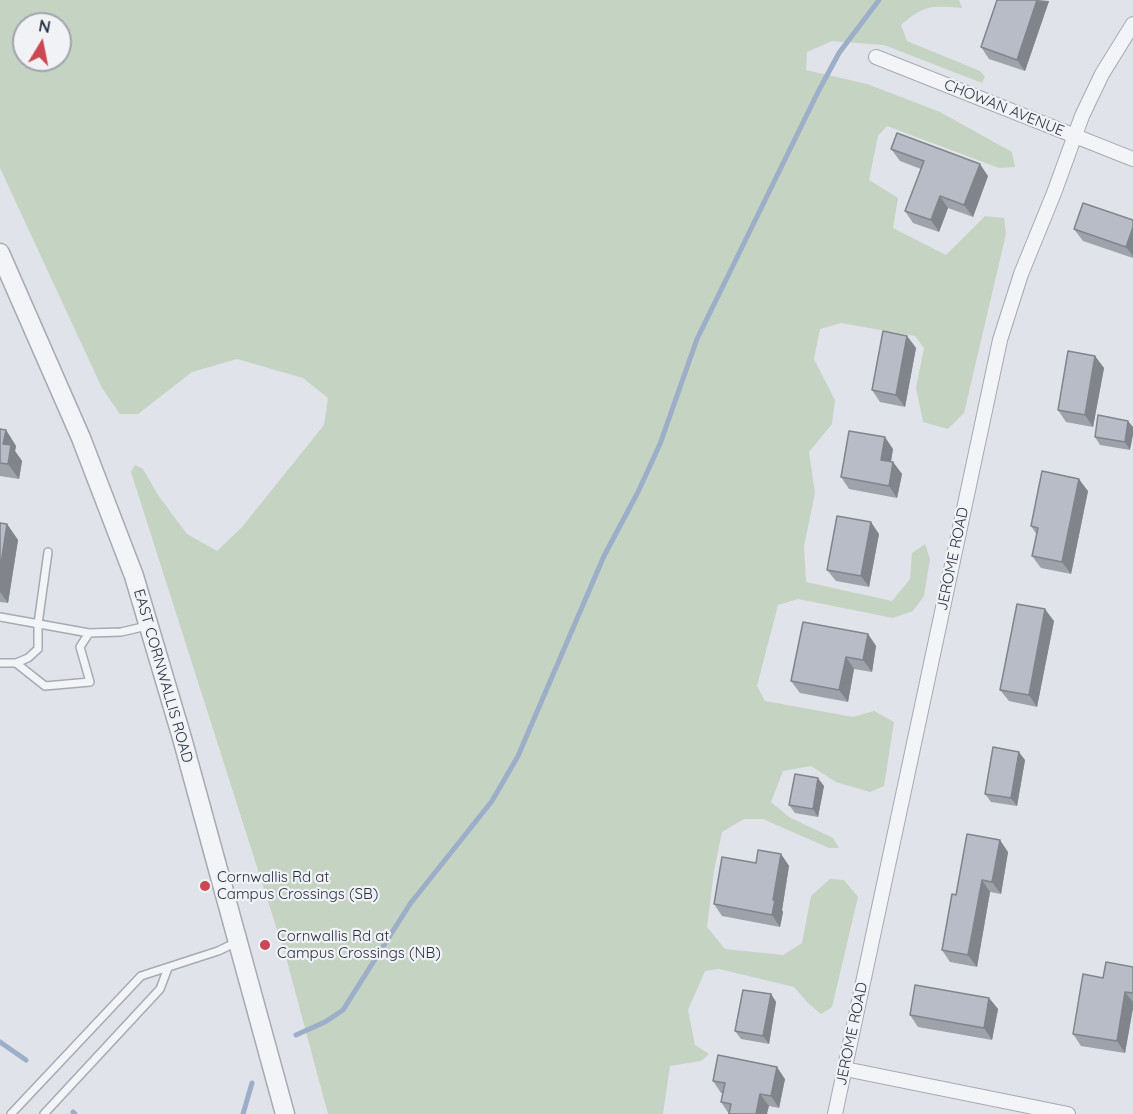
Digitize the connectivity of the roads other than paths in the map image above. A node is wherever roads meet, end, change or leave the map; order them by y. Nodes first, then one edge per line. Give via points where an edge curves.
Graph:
1 (1133, 24) edge
2 (876, 57) dead end
3 (1075, 136) junction
4 (1133, 159) edge
5 (0, 253) edge
6 (48, 552) dead end
7 (0, 618) edge
8 (38, 624) junction
9 (149, 626) junction
10 (89, 633) junction
11 (0, 663) edge
12 (16, 663) junction
13 (238, 942) junction
14 (168, 968) junction
15 (845, 1069) junction
16 (11, 1114) edge
17 (44, 1114) edge
18 (285, 1114) edge
19 (835, 1114) edge
20 (1068, 1114) edge

1 - 3 street, JEROME ROAD via 1102,74
2 - 3 street, CHOWAN AVENUE
3 - 4 street, CHOWAN AVENUE
3 - 15 street, JEROME ROAD via 1021,274 1000,340
5 - 9 street, EAST CORNWALLIS ROAD via 81,438
6 - 8 lane
7 - 8 lane
8 - 10 lane
8 - 12 lane via 38,649
9 - 10 lane
9 - 13 street, EAST CORNWALLIS ROAD
10 - 12 lane via 80,647 90,682 45,686
11 - 12 lane
13 - 14 lane
13 - 18 street, EAST CORNWALLIS ROAD
14 - 16 lane via 141,976
14 - 17 lane via 160,989
15 - 19 street, JEROME ROAD
15 - 20 street

